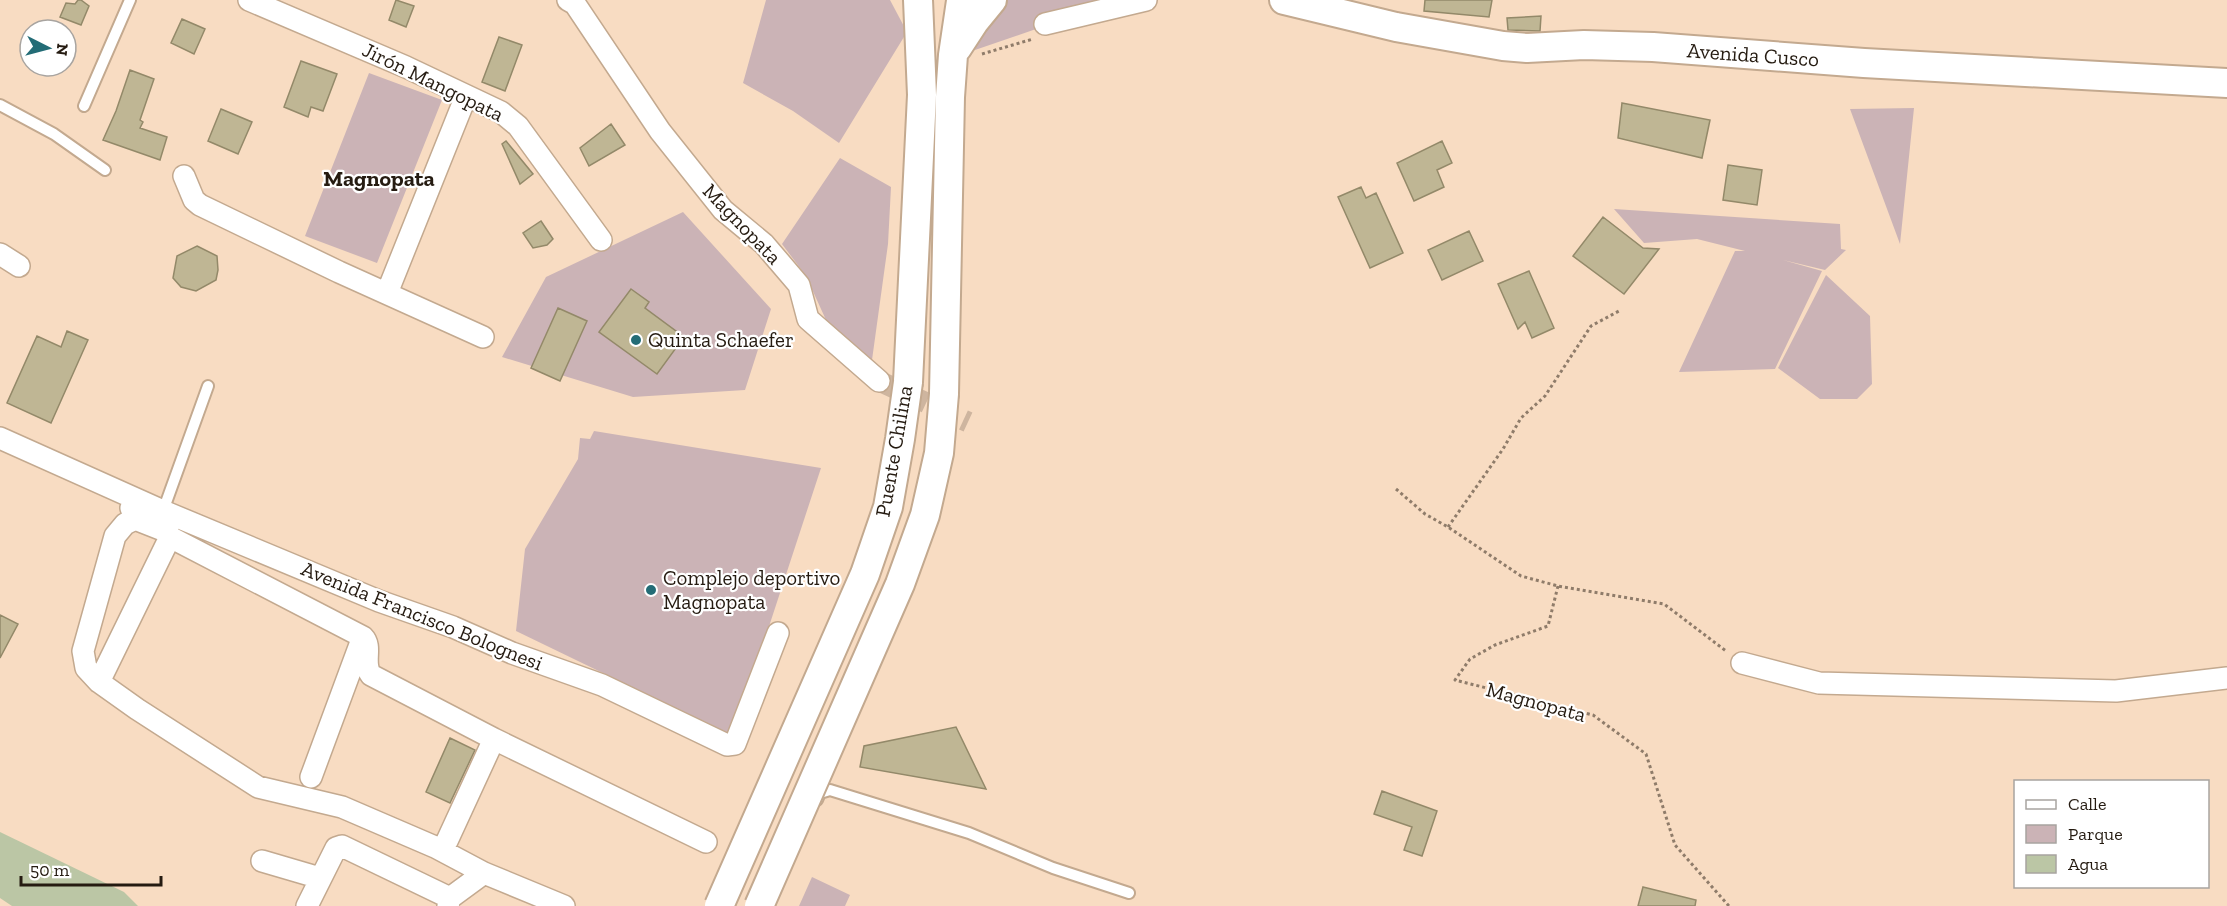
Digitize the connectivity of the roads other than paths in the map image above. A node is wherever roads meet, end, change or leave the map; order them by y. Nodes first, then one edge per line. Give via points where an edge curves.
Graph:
1 (130, 0) edge
2 (249, 0) edge
3 (568, 0) edge
4 (918, 0) edge
5 (928, 0) edge
6 (992, 0) edge
7 (1146, 0) edge
8 (1284, 0) edge
9 (962, 1) edge
10 (1045, 24) road end
11 (953, 55) junction
12 (2227, 83) edge
13 (466, 96) junction
14 (0, 105) edge
15 (84, 106) dead end
16 (105, 170) dead end
17 (184, 176) dead end
18 (601, 240) dead end
19 (0, 254) edge
20 (19, 266) dead end
21 (387, 293) junction
22 (483, 337) dead end
23 (879, 381) tunnel mouth
24 (208, 386) dead end
25 (0, 438) edge
26 (126, 493) junction
27 (163, 511) junction
28 (135, 519) junction
29 (170, 536) junction
30 (778, 633) dead end
31 (363, 637) junction
32 (1742, 663) road end
33 (2227, 678) edge
34 (99, 682) junction
35 (495, 739) junction
36 (311, 777) dead end
37 (802, 837) dead end
38 (447, 841) dead end
39 (706, 842) dead end
40 (262, 861) dead end
41 (484, 873) junction
42 (320, 879) junction
43 (1129, 892) dead end
44 (449, 902) edge
45 (307, 906) edge
46 (564, 906) edge
47 (718, 906) edge
48 (759, 906) edge

1 - 15 lane
2 - 13 street, Jirón Mangopata
3 - 23 street, Magnopata via 575,4 660,131 723,210 764,244 799,285 808,319
4 - 47 main road, Puente Chilina, bridge via 922,95 908,382 888,507 865,573
5 - 9 main road
6 - 11 main road
7 - 10 street
8 - 12 main road, Avenida Cusco via 1396,27 1503,46 1653,47
9 - 11 main road, Puente Chilina
11 - 48 main road, Puente Chilina, bridge via 944,394 939,453 925,515 900,584
13 - 18 street, Jirón Mangopata via 501,112 518,126
13 - 21 street
14 - 16 lane via 54,134
17 - 21 street via 200,205
19 - 20 street
21 - 22 street
24 - 27 lane
25 - 26 street, Avenida Francisco Bolognesi
26 - 27 street, Avenida Francisco Bolognesi
26 - 28 street
27 - 30 street, Avenida Francisco Bolognesi via 379,601 602,686 727,745 735,744
28 - 29 street
28 - 34 street via 115,536 83,651 86,668
29 - 31 street
29 - 34 street
31 - 35 street via 367,642 366,666 370,675
31 - 36 street
32 - 33 street via 1819,683 2116,691
34 - 41 street via 258,787 342,807
35 - 38 street
35 - 39 street
37 - 43 lane via 820,793 830,790 969,832 1053,868
40 - 42 street
41 - 44 street
41 - 46 street
42 - 44 street via 336,848 342,846
42 - 45 street

